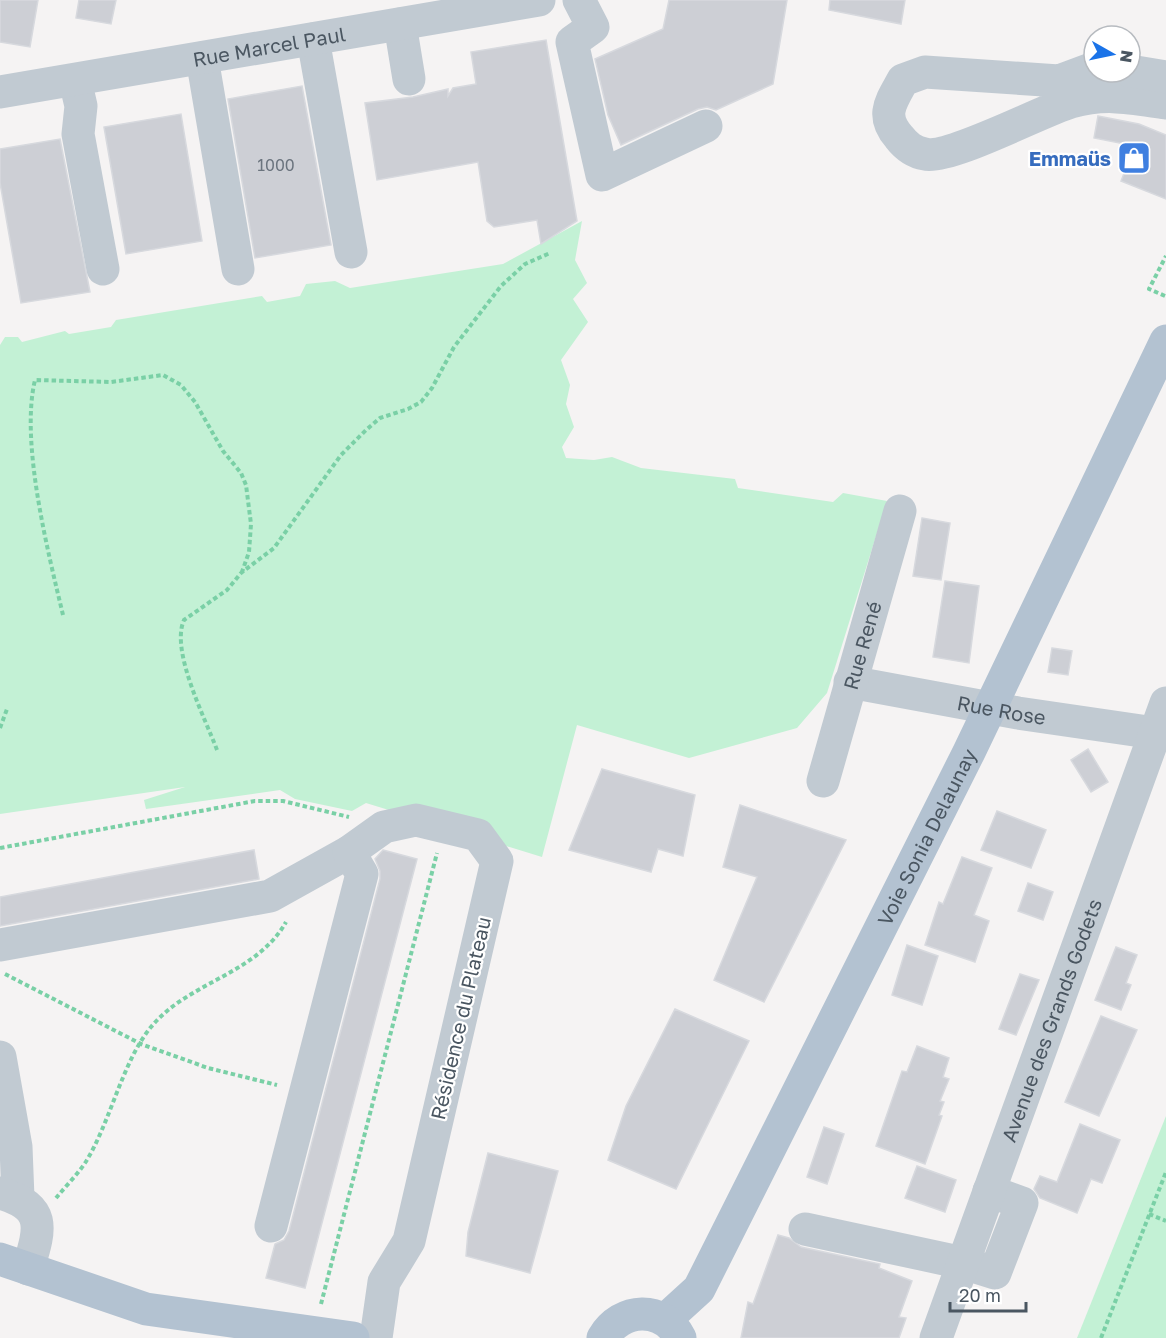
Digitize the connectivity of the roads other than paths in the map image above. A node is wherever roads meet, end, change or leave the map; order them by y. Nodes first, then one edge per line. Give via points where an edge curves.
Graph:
1 (539, 0) edge
2 (579, 0) edge
3 (490, 14) edge
4 (400, 24) junction
5 (313, 39) junction
6 (202, 58) junction
7 (1082, 72) edge
8 (1142, 73) edge
9 (1166, 76) edge
10 (409, 79) dead end
11 (75, 80) junction
12 (0, 92) edge
13 (1166, 103) edge
14 (706, 126) dead end
15 (351, 252) dead end
16 (103, 269) dead end
17 (238, 269) dead end
18 (1166, 341) edge
19 (900, 511) dead end
20 (850, 682) junction
21 (1166, 703) edge
22 (989, 708) junction
23 (1155, 733) junction
24 (822, 782) dead end
25 (349, 852) junction
26 (0, 945) edge
27 (0, 1057) edge
28 (9, 1196) edge
29 (272, 1226) dead end
30 (805, 1229) dead end
31 (963, 1263) junction
32 (14, 1264) edge
33 (673, 1329) edge
34 (353, 1338) edge
35 (376, 1338) edge
36 (603, 1338) edge
37 (936, 1338) edge

1 - 3 street, Rue Marcel Paul
2 - 14 street via 593,27 572,42 602,175
3 - 4 street, Rue Marcel Paul
4 - 5 street, Rue Marcel Paul
4 - 10 street
5 - 6 street, Rue Marcel Paul
5 - 15 street
6 - 11 street, Rue Marcel Paul
6 - 17 street
7 - 13 street via 1059,81 925,72 903,80 888,107 890,127 908,148 927,155 957,149 1071,102 1109,94
8 - 9 street
11 - 12 street, Rue Marcel Paul
11 - 16 street via 81,106 78,134
18 - 22 main road, Voie Sonia Delaunay
19 - 20 street, Rue René
20 - 22 street, Rue Rose
20 - 24 street, Rue René
21 - 23 street, Avenue des Grands Godets
22 - 23 street, Rue Rose
22 - 33 main road, Voie Sonia Delaunay via 699,1289
23 - 31 street, Avenue des Grands Godets
25 - 26 street, Résidence du Plateau via 270,896
25 - 29 street via 362,874
25 - 35 street, Résidence du Plateau via 384,827 416,820 478,834 496,861 409,1241 384,1282
27 - 28 street via 16,1147
28 - 32 street via 32,1208 39,1227
30 - 31 street
31 - 37 street, Avenue des Grands Godets
32 - 34 main road via 146,1309
33 - 36 main road via 647,1313 627,1315 610,1326

